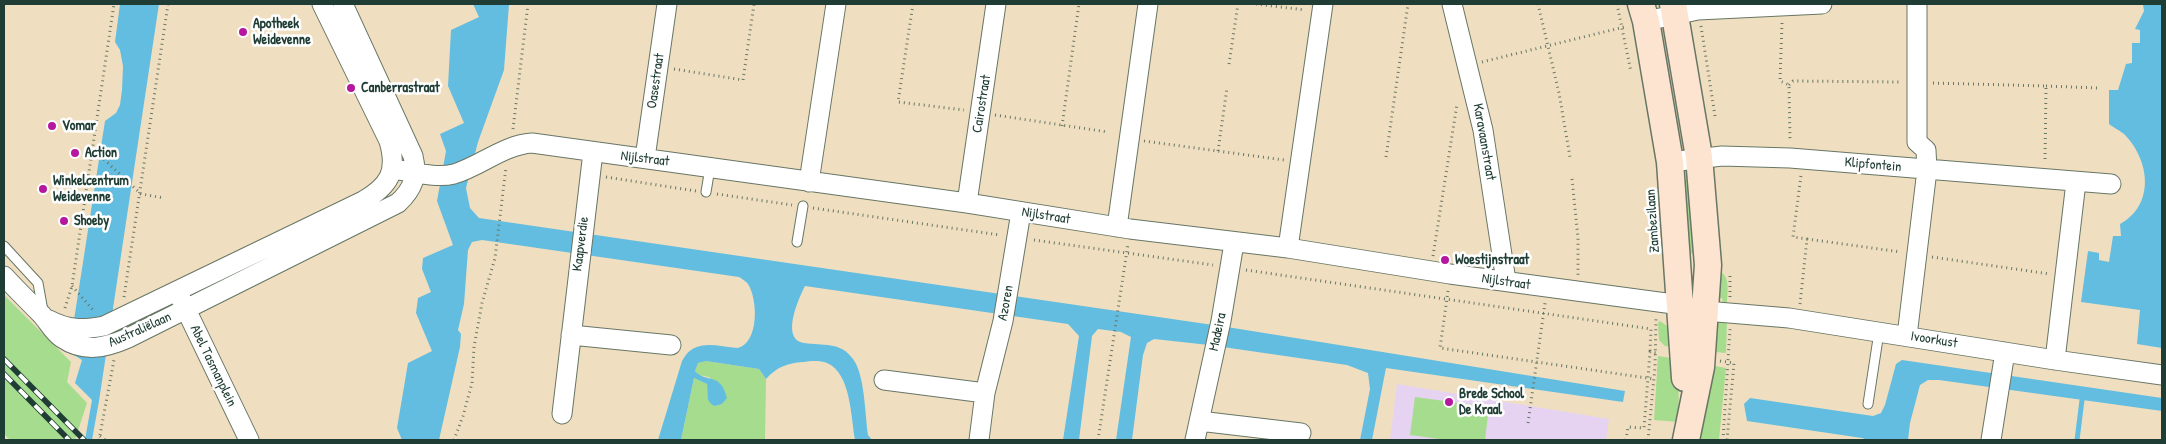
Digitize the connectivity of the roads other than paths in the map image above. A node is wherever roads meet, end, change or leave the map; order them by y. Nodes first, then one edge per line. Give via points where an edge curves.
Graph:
1 (322, 4) edge
2 (667, 4) edge
3 (836, 4) edge
4 (996, 4) edge
5 (1148, 4) edge
6 (1452, 4) edge
7 (1822, 4) edge
8 (1917, 4) edge
9 (1322, 8) edge
10 (346, 9) edge
11 (1675, 9) edge
12 (1637, 17) edge
13 (331, 22) junction
14 (376, 95) junction
15 (593, 152) junction
16 (1699, 157) junction
17 (645, 158) junction
18 (1670, 162) junction
19 (710, 168) junction
20 (392, 169) junction
21 (1927, 170) junction
22 (416, 172) junction
23 (810, 182) junction
24 (2076, 182) junction
25 (2111, 184) dead end
26 (706, 192) road end
27 (967, 204) junction
28 (803, 206) road end
29 (1021, 212) junction
30 (1124, 228) junction
31 (797, 242) dead end
32 (1234, 242) junction
33 (4, 246) edge
34 (1288, 248) junction
35 (7, 280) edge
36 (1506, 281) junction
37 (177, 292) junction
38 (1681, 306) junction
39 (186, 309) junction
40 (44, 316) junction
41 (61, 332) junction
42 (1879, 332) junction
43 (571, 335) junction
44 (1907, 336) junction
45 (671, 345) dead end
46 (2004, 358) junction
47 (2055, 360) junction
48 (2162, 375) edge
49 (884, 380) dead end
50 (985, 393) junction
51 (1868, 404) dead end
52 (562, 414) dead end
53 (1199, 421) junction
54 (1301, 433) dead end
55 (1686, 435) edge
56 (249, 440) edge
57 (979, 440) edge
58 (1195, 440) edge
59 (1991, 440) edge

1 - 13 street
2 - 17 street, Oasestraat
3 - 23 street
4 - 27 street, Cairostraat
5 - 30 street via 1130,139
6 - 36 street, Karavaanstraat via 1483,130
7 - 11 street
8 - 21 street via 1917,142 1926,150
9 - 34 street
10 - 13 street
10 - 14 street
11 - 12 street
11 - 16 street, Zambezilaan
12 - 18 street, Zambezilaan
13 - 14 street
14 - 20 street via 392,153
14 - 22 street via 410,144
15 - 17 street, Nijlstraat
15 - 22 street, Nijlstraat via 532,143 510,148 452,174 440,176
15 - 43 street, Kaapverdie
16 - 18 street, Klipfontein
16 - 21 street, Klipfontein via 1796,159
16 - 38 street, Zambezilaan via 1708,265
17 - 19 street, Nijlstraat
18 - 38 street, Zambezilaan
19 - 23 street, Nijlstraat
19 - 26 lane
20 - 22 street, Nijlstraat
20 - 37 street, Australiëlaan via 388,180 374,195
21 - 24 street, Klipfontein
21 - 44 street
22 - 39 street, Australiëlaan via 406,196 390,208
23 - 27 street, Nijlstraat
24 - 25 street, Klipfontein
24 - 47 street
27 - 29 street, Nijlstraat
28 - 31 lane
29 - 30 street, Nijlstraat
29 - 50 street, Azoren via 1003,321
30 - 32 street, Nijlstraat
32 - 34 street, Nijlstraat
32 - 53 street, Madeira
33 - 40 lane via 38,283
34 - 36 street, Nijlstraat
35 - 40 street, Australiëlaan
36 - 38 street, Nijlstraat
37 - 39 street, Abel Tasmanplein
37 - 41 street, Australiëlaan via 104,326
38 - 42 street, Ivoorkust
38 - 55 street, Zambezilaan via 1701,367
39 - 41 street, Australiëlaan via 106,347 90,349 78,346
39 - 56 street, Abel Tasmanplein
40 - 41 street, Australiëlaan
42 - 44 street, Ivoorkust
42 - 51 lane
43 - 45 street
43 - 52 street, Kaapverdie
44 - 46 street, Ivoorkust
46 - 47 street, Ivoorkust
46 - 59 street
47 - 48 street, Ivoorkust
49 - 50 street
50 - 57 street, Azoren
53 - 54 street
53 - 58 street, Madeira

